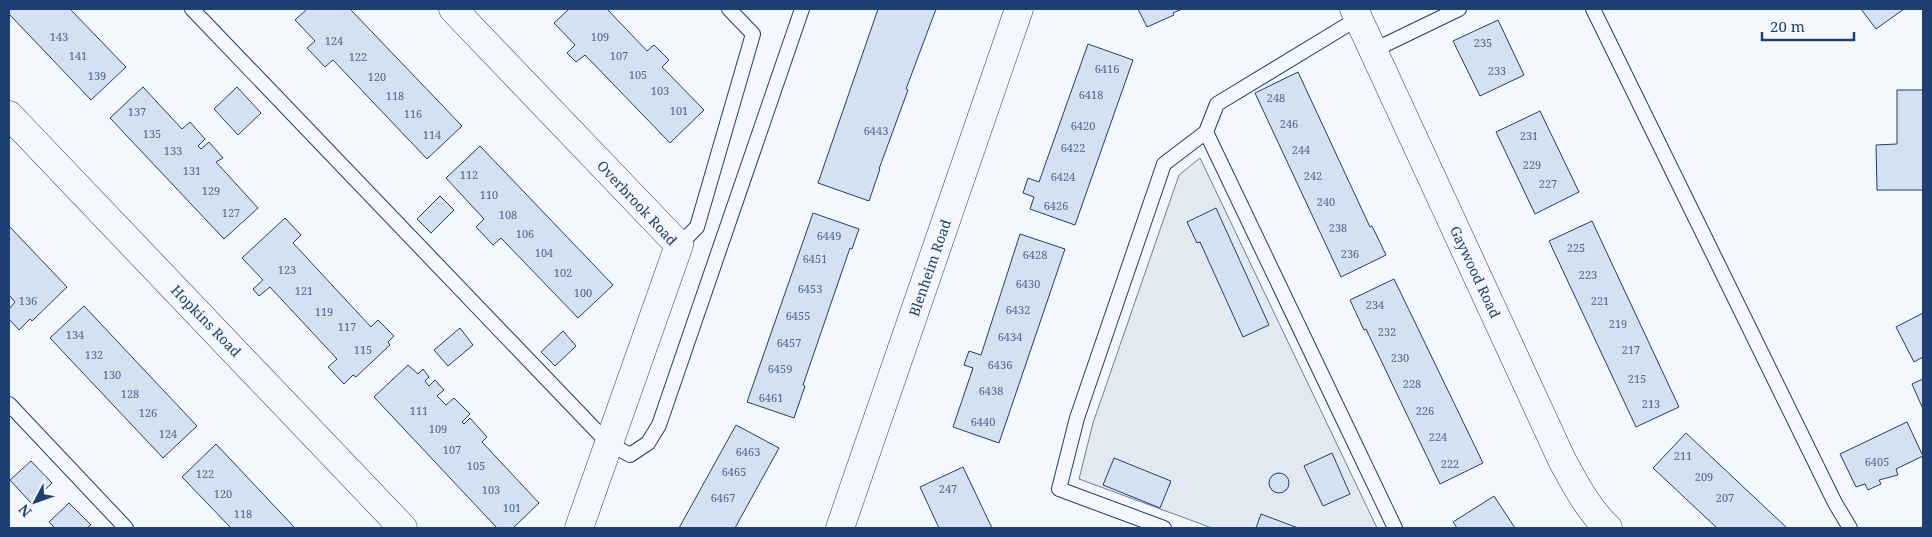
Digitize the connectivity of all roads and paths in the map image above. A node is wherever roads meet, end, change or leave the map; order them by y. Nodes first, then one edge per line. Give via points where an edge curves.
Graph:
1 (192, 9) edge
2 (453, 9) edge
3 (729, 9) edge
4 (802, 9) edge
5 (1019, 9) edge
6 (1460, 9) edge
7 (1593, 9) edge
8 (1356, 14) edge
9 (1372, 51) junction
10 (9, 115) edge
11 (1206, 132) junction
12 (680, 246) junction
13 (9, 404) edge
14 (608, 443) junction
15 (126, 528) edge
16 (403, 528) edge
17 (579, 528) edge
18 (840, 528) edge
19 (1164, 528) edge
20 (1395, 528) edge
21 (1608, 528) edge
22 (1850, 528) edge

1 - 14 lane
2 - 12 street, Overbrook Road
3 - 12 lane via 753,34 697,227
4 - 14 lane via 659,425 648,443 630,455
5 - 18 street, Blenheim Road
6 - 9 lane
7 - 22 lane
8 - 9 street, Gaywood Road
8 - 11 lane via 1217,104
9 - 21 street, Gaywood Road via 1562,460 1594,512
10 - 16 street, Hopkins Road
11 - 19 lane via 1164,164 1077,418 1059,489
11 - 20 lane
12 - 14 street, Overbrook Road
13 - 15 lane
14 - 17 street, Overbrook Road

